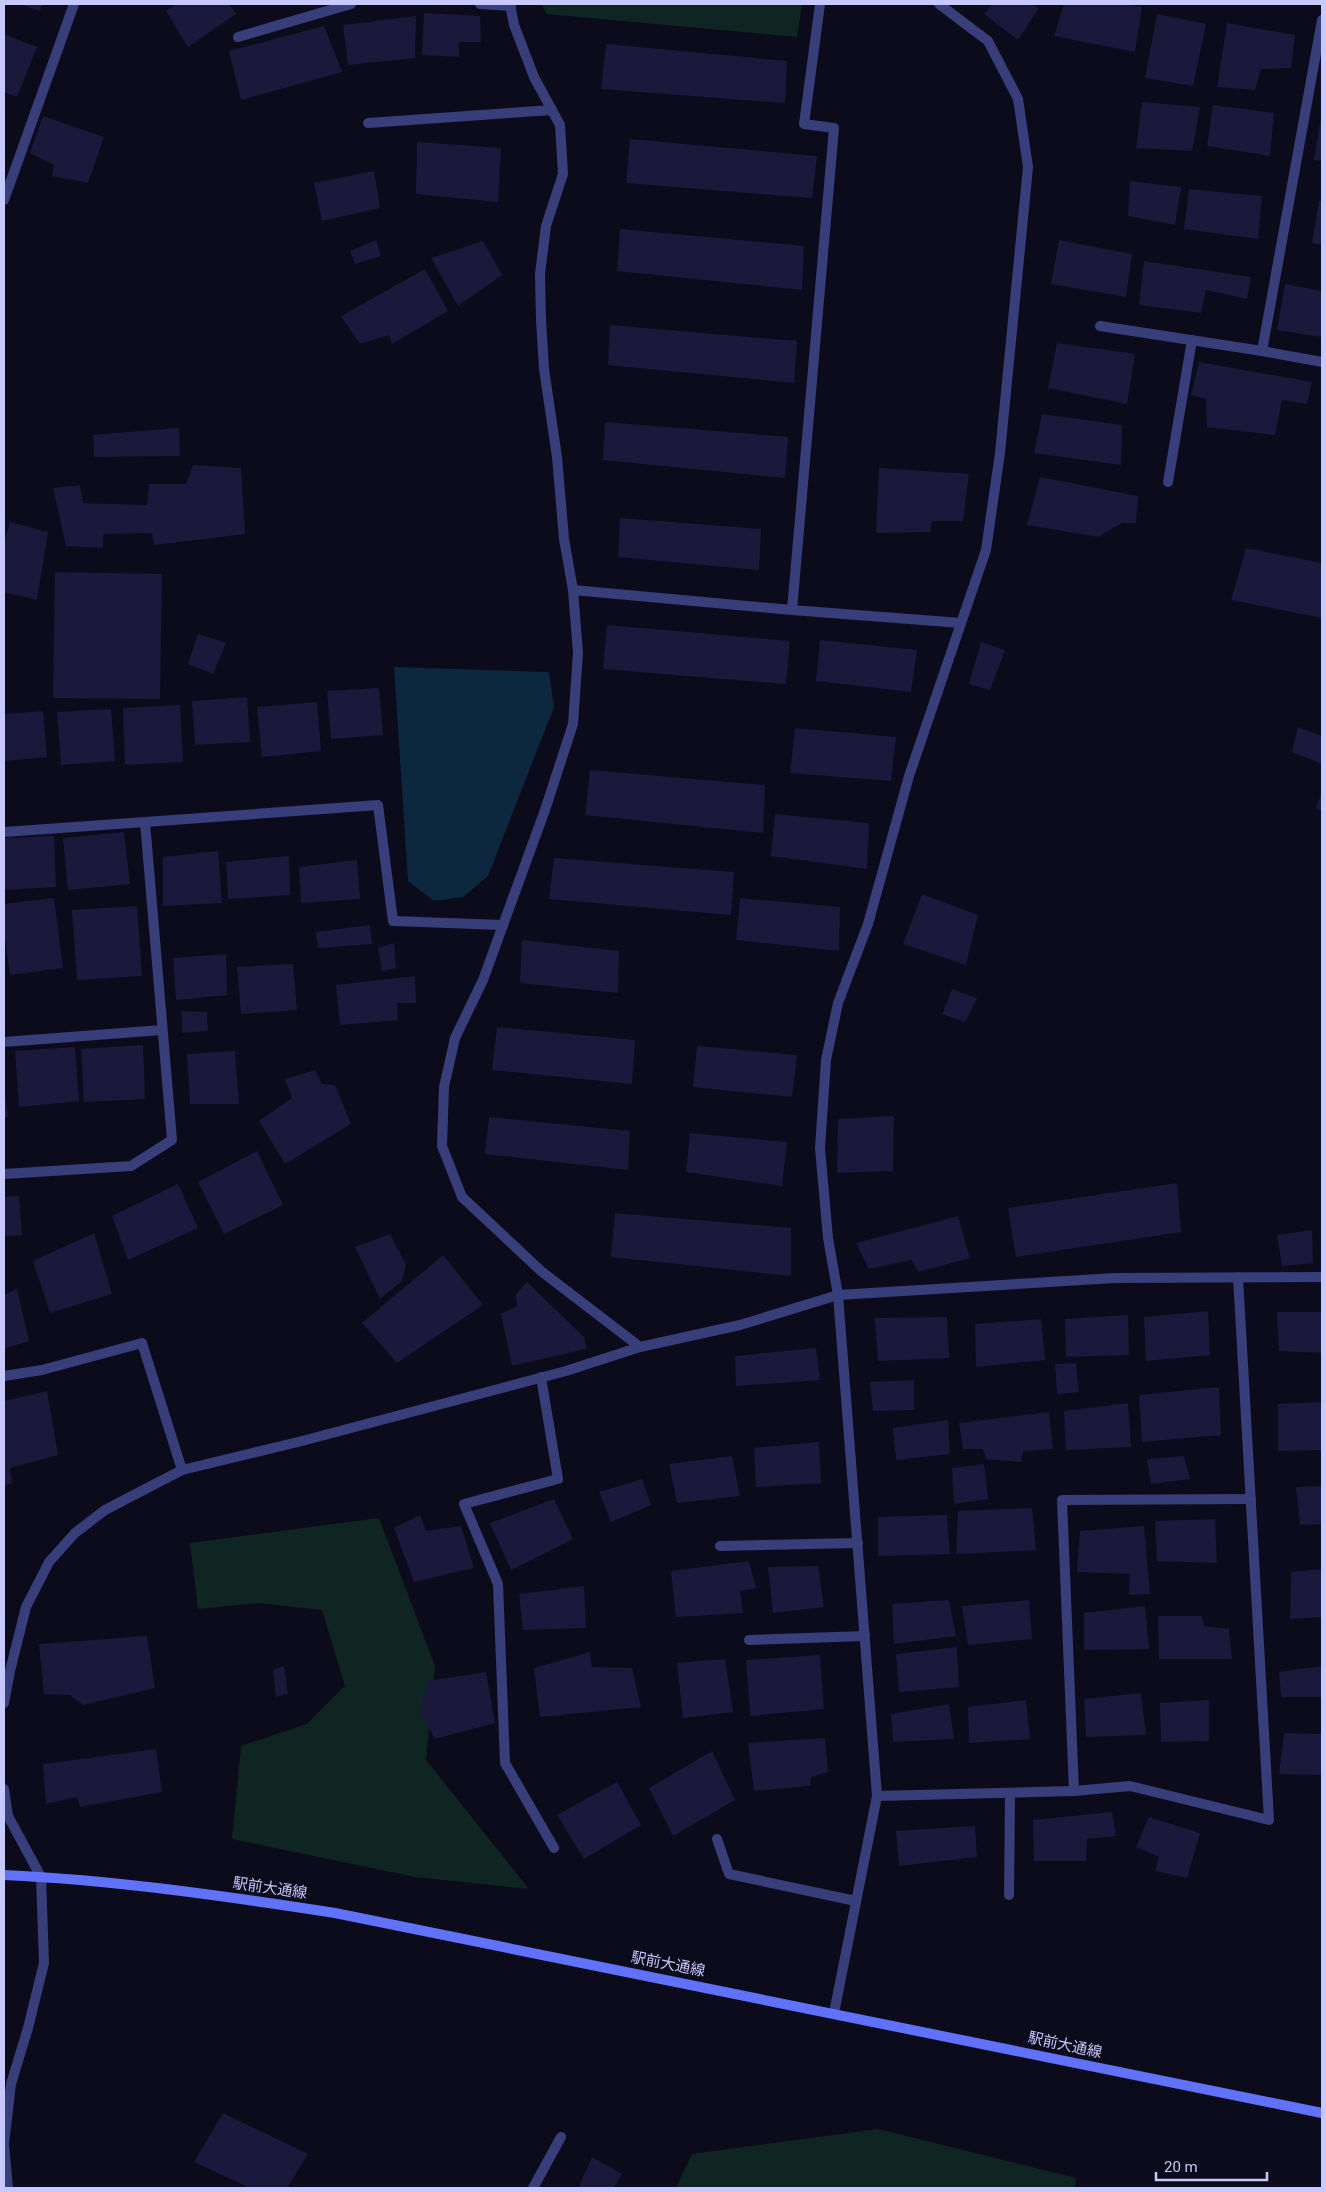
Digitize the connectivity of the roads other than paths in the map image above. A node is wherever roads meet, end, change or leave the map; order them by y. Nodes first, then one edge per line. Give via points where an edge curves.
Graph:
1 (74, 4) edge
2 (351, 4) edge
3 (480, 4) edge
4 (820, 4) edge
5 (939, 4) edge
6 (511, 5) edge
7 (1322, 20) edge
8 (238, 37) dead end
9 (552, 110) junction
10 (368, 123) dead end
11 (4, 200) edge
12 (1100, 326) dead end
13 (1192, 340) junction
14 (1262, 351) junction
15 (1322, 362) edge
16 (1168, 482) dead end
17 (573, 590) junction
18 (792, 610) junction
19 (961, 623) junction
20 (145, 822) junction
21 (4, 832) edge
22 (503, 925) junction
23 (162, 1030) junction
24 (4, 1042) edge
25 (4, 1174) edge
26 (1238, 1277) junction
27 (1322, 1277) edge
28 (838, 1295) junction
29 (640, 1346) junction
30 (4, 1376) edge
31 (541, 1377) junction
32 (182, 1470) junction
33 (1251, 1499) junction
34 (858, 1543) junction
35 (720, 1546) dead end
36 (865, 1636) junction
37 (749, 1640) dead end
38 (4, 1703) edge
39 (4, 1789) edge
40 (1074, 1791) junction
41 (1010, 1792) junction
42 (877, 1796) junction
43 (717, 1839) dead end
44 (554, 1848) dead end
45 (4, 1875) edge
46 (41, 1877) junction
47 (1009, 1895) dead end
48 (856, 1901) junction
49 (834, 2013) junction
50 (1322, 2113) edge
51 (561, 2137) dead end
52 (8, 2188) edge
53 (533, 2188) edge

1 - 11 street
2 - 8 street
3 - 6 street
4 - 18 street via 804,124 834,128
5 - 19 street via 988,41 1018,99 1028,167 1015,318 986,550
6 - 9 street via 514,25 534,77
7 - 14 street
9 - 10 street
9 - 17 street via 560,125 563,174 546,226 540,274 541,320 564,539
12 - 13 street
13 - 14 street
13 - 16 street
14 - 15 street
17 - 18 street
17 - 22 street via 578,653 573,724
18 - 19 street
19 - 28 street via 909,776 868,924 838,1003 826,1060 820,1148 828,1238
20 - 21 street
20 - 22 street via 378,805 393,921
20 - 23 street
22 - 29 street via 455,1038 444,1087 442,1146 462,1197 541,1271
23 - 24 street
23 - 25 street via 172,1140 131,1166
26 - 27 street
26 - 28 street via 1115,1278
26 - 33 street
28 - 29 street via 740,1324
28 - 34 street
29 - 31 street
30 - 32 street via 42,1370 142,1343
31 - 32 street via 302,1442
31 - 44 street via 558,1479 464,1504 498,1584 505,1762
32 - 38 street via 105,1510 75,1533 49,1562 26,1607
33 - 40 street via 1062,1500
33 - 40 street via 1270,1820 1130,1786
34 - 35 street
34 - 36 street
36 - 37 street
36 - 42 street
39 - 46 street via 8,1816
40 - 41 street
41 - 42 street
41 - 47 street
42 - 48 street
43 - 48 street via 730,1874
45 - 46 main road, 駅前大通線
46 - 49 main road, 駅前大通線 via 237,1898 335,1913
46 - 52 street via 44,1963 11,2084 4,2144
48 - 49 street
49 - 50 main road, 駅前大通線
51 - 53 street

